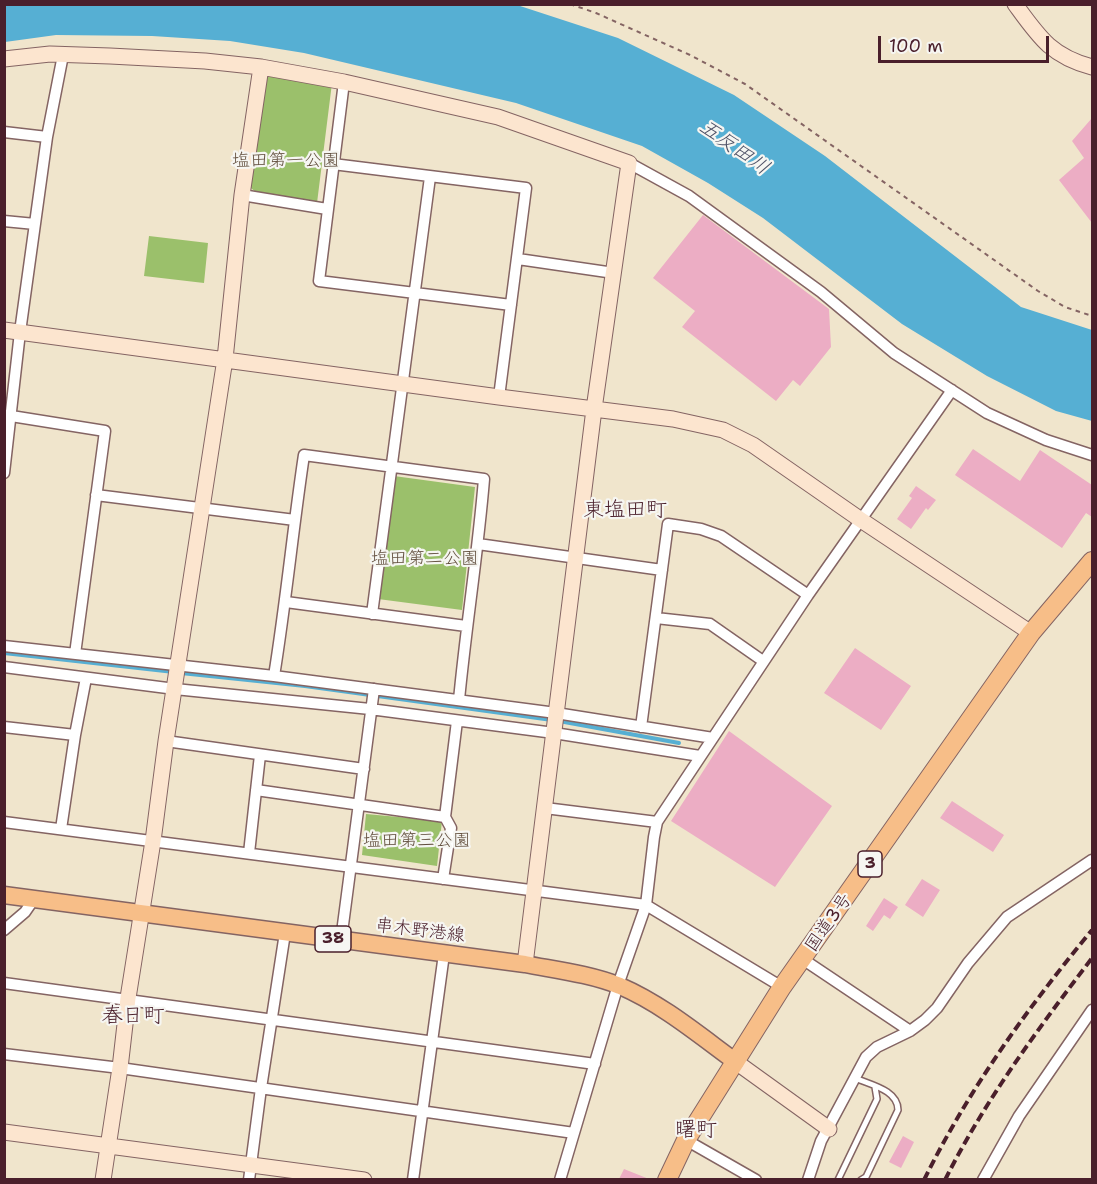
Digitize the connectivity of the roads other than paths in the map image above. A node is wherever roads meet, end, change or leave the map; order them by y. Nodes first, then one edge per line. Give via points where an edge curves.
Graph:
1 (1015, 4) edge
2 (63, 55) junction
3 (4, 59) edge
4 (261, 67) junction
5 (1092, 67) edge
6 (344, 82) junction
7 (4, 132) edge
8 (47, 137) junction
9 (629, 163) junction
10 (333, 164) junction
11 (430, 177) junction
12 (242, 195) junction
13 (327, 209) junction
14 (4, 221) edge
15 (35, 224) junction
16 (518, 259) junction
17 (614, 273) junction
18 (414, 294) junction
19 (511, 305) junction
20 (12, 331) edge
21 (225, 359) junction
22 (401, 384) junction
23 (952, 390) junction
24 (499, 397) junction
25 (594, 409) junction
26 (8, 416) edge
27 (1092, 455) edge
28 (391, 465) junction
29 (4, 473) edge
30 (96, 495) junction
31 (203, 509) junction
32 (295, 520) junction
33 (861, 520) junction
34 (478, 544) junction
35 (576, 558) junction
36 (1092, 561) edge
37 (662, 570) junction
38 (808, 595) junction
39 (286, 602) junction
40 (372, 614) junction
41 (656, 618) junction
42 (466, 626) junction
43 (1031, 633) junction
44 (4, 646) edge
45 (75, 654) junction
46 (763, 661) junction
47 (178, 666) junction
48 (4, 667) edge
49 (273, 676) junction
50 (86, 678) junction
51 (175, 689) junction
52 (374, 689) junction
53 (459, 700) junction
54 (370, 709) junction
55 (556, 714) junction
56 (457, 720) junction
57 (4, 727) edge
58 (641, 727) junction
59 (554, 733) junction
60 (75, 735) junction
61 (713, 738) junction
62 (166, 741) junction
63 (260, 754) junction
64 (700, 756) junction
65 (364, 769) junction
66 (256, 790) junction
67 (359, 805) junction
68 (545, 808) junction
69 (445, 818) junction
70 (4, 822) edge
71 (657, 822) junction
72 (61, 829) junction
73 (153, 841) junction
74 (249, 853) junction
75 (1092, 860) edge
76 (351, 867) junction
77 (443, 879) junction
78 (534, 890) junction
79 (4, 895) edge
80 (34, 899) junction
81 (646, 905) junction
82 (141, 913) junction
83 (4, 930) edge
84 (285, 933) junction
85 (341, 940) junction
86 (444, 954) junction
87 (804, 960) junction
88 (525, 964) junction
89 (4, 983) edge
90 (618, 985) junction
91 (782, 987) junction
92 (128, 998) junction
93 (1092, 1010) edge
94 (271, 1019) junction
95 (910, 1031) junction
96 (432, 1041) junction
97 (4, 1054) edge
98 (736, 1062) junction
99 (595, 1064) junction
100 (120, 1068) junction
101 (855, 1078) junction
102 (875, 1087) junction
103 (261, 1088) junction
104 (423, 1111) junction
105 (829, 1129) junction
106 (4, 1132) edge
107 (574, 1132) junction
108 (686, 1140) junction
109 (107, 1145) junction
110 (251, 1163) junction
111 (103, 1179) edge
112 (249, 1179) edge
113 (364, 1179) edge
114 (414, 1179) edge
115 (560, 1179) edge
116 (667, 1179) edge
117 (756, 1179) edge
118 (808, 1179) edge
119 (838, 1179) edge
120 (861, 1179) edge
121 (983, 1179) edge

1 - 5 street via 1040,39 1058,54
2 - 3 street
2 - 4 street
2 - 8 street
4 - 6 street
4 - 12 street
6 - 9 street via 498,117
6 - 10 street
7 - 8 street
8 - 15 street
9 - 17 street
9 - 23 street via 689,196 821,292 894,353
10 - 11 street
10 - 13 street
11 - 16 street via 526,188
11 - 18 street
12 - 13 street
12 - 21 street
13 - 18 street via 319,281
14 - 15 street
15 - 20 street
16 - 17 street
16 - 19 street
17 - 25 street
18 - 19 street
18 - 22 street
19 - 24 street
20 - 21 street
20 - 26 street
21 - 22 street
21 - 31 street
22 - 24 street
22 - 28 street
23 - 27 street via 987,413 1046,440
23 - 33 street
24 - 25 street
25 - 33 street via 673,418 723,430 753,445
25 - 35 street
26 - 29 street
26 - 30 street via 105,430
28 - 32 street via 304,454
28 - 34 street via 484,479
28 - 40 street
30 - 31 street
30 - 45 street
31 - 32 street
31 - 47 street
32 - 39 street
33 - 38 street
33 - 43 street
34 - 35 street
34 - 42 street
35 - 37 street
35 - 55 street
36 - 43 highway, 国道3号 / 3
37 - 38 street via 668,524 701,529 721,537
37 - 41 street
38 - 46 street
39 - 40 street
39 - 49 street
40 - 42 street
41 - 46 street via 710,624
41 - 58 street
42 - 53 street
43 - 87 highway, 国道3号 / 3
44 - 45 street
45 - 47 street
46 - 61 street
47 - 49 street
47 - 51 street
48 - 50 street
49 - 52 street
50 - 51 street
50 - 60 street
51 - 54 street
51 - 62 street
52 - 53 street
52 - 54 street
53 - 55 street
54 - 56 street
54 - 65 street
55 - 58 street
55 - 59 street
56 - 59 street
56 - 69 street
57 - 60 street
58 - 61 street
59 - 64 street
59 - 68 street
60 - 72 street
61 - 64 street
62 - 63 street
62 - 73 street
63 - 65 street
63 - 66 street
64 - 71 street
65 - 67 street
66 - 67 street
66 - 74 street
67 - 69 street
67 - 76 street
68 - 71 street
68 - 78 street
69 - 77 street via 451,828
70 - 72 street
71 - 81 street
72 - 73 street
73 - 74 street
73 - 82 street
74 - 76 street
75 - 95 street via 1006,917 937,1008
76 - 77 street
76 - 85 street
77 - 78 street
78 - 81 street
78 - 88 street
79 - 80 main road, 串木野港線 / 38
80 - 82 main road, 串木野港線 / 38
80 - 83 street
81 - 90 street
81 - 91 street
82 - 84 main road, 串木野港線 / 38
82 - 92 street
84 - 85 main road, 串木野港線 / 38
84 - 94 street
85 - 86 main road, 串木野港線 / 38
86 - 88 main road, 串木野港線 / 38
86 - 96 street
87 - 91 highway, 国道3号 / 3
87 - 95 street
88 - 90 main road, 串木野港線 / 38
89 - 92 street
90 - 98 main road, 串木野港線 / 38 via 676,1018
90 - 99 street
91 - 98 highway, 国道3号 / 3
92 - 94 street
92 - 100 street
93 - 121 street via 1019,1116
94 - 96 street
94 - 103 street
95 - 101 street via 877,1047 866,1057
96 - 99 street
96 - 104 street
97 - 100 street
98 - 105 street
98 - 108 highway, 国道3号 / 3
99 - 107 street
100 - 103 street
100 - 109 street
101 - 102 lane
101 - 105 street
102 - 119 lane via 877,1099
102 - 120 lane via 891,1094 898,1102 898,1110 866,1177
103 - 104 street
103 - 110 street
104 - 107 street
104 - 114 street
105 - 118 street
106 - 109 street
107 - 115 street
108 - 116 highway, 国道3号 / 3
108 - 117 street
109 - 110 street
109 - 111 street
110 - 112 street
110 - 113 street

